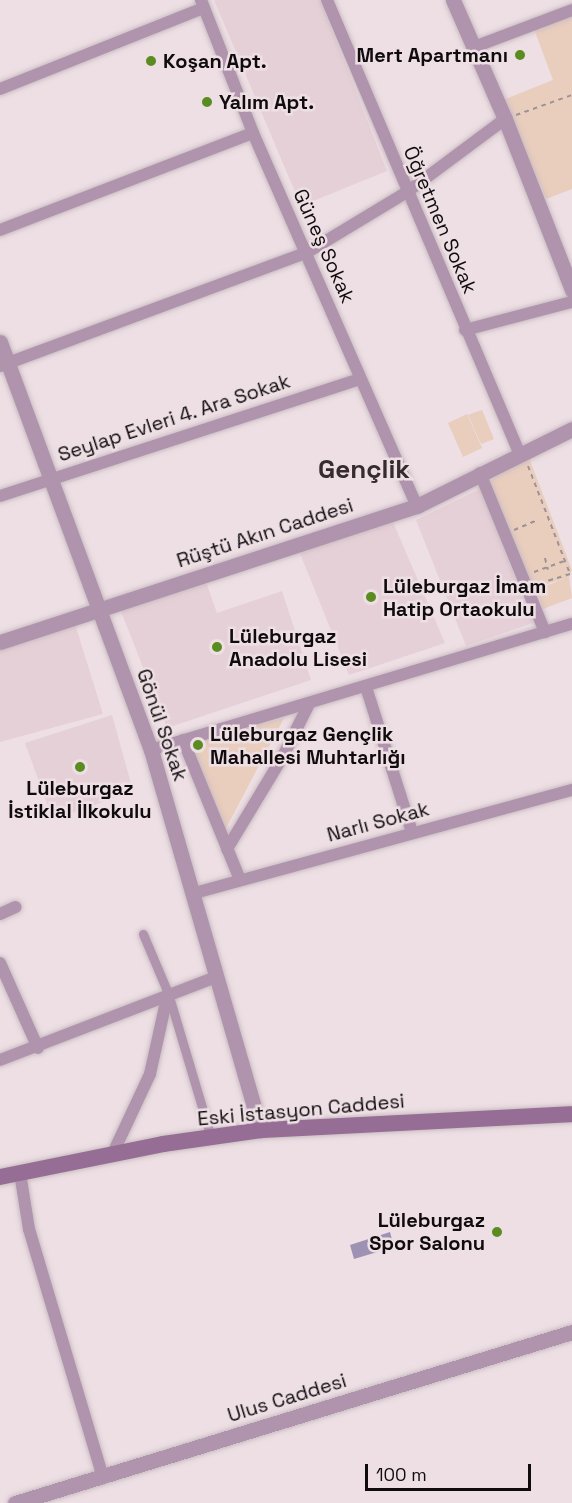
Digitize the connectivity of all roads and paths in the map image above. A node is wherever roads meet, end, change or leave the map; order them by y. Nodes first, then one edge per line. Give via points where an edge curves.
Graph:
1 (327, 0) edge
2 (453, 0) edge
3 (203, 4) edge
4 (572, 10) edge
5 (474, 47) junction
6 (0, 89) edge
7 (572, 96) edge
8 (505, 119) junction
9 (253, 133) junction
10 (407, 192) junction
11 (0, 230) edge
12 (306, 253) junction
13 (572, 290) edge
14 (572, 302) edge
15 (465, 330) junction
16 (0, 342) edge
17 (4, 365) edge
18 (361, 378) junction
19 (572, 429) edge
20 (519, 461) junction
21 (480, 473) junction
22 (50, 478) junction
23 (0, 496) edge
24 (417, 506) junction
25 (510, 520) dead end
26 (535, 521) dead end
27 (509, 532) junction
28 (519, 540) dead end
29 (545, 558) dead end
30 (565, 561) junction
31 (548, 568) junction
32 (531, 588) junction
33 (98, 609) junction
34 (572, 624) edge
35 (545, 632) junction
36 (0, 642) edge
37 (366, 687) junction
38 (309, 704) junction
39 (183, 740) junction
40 (151, 750) junction
41 (572, 790) edge
42 (412, 832) junction
43 (227, 849) junction
44 (240, 880) junction
45 (195, 893) junction
46 (16, 907) dead end
47 (0, 914) edge
48 (143, 934) dead end
49 (0, 963) edge
50 (216, 977) junction
51 (168, 993) junction
52 (38, 1048) junction
53 (0, 1060) edge
54 (572, 1114) edge
55 (261, 1130) junction
56 (211, 1137) junction
57 (113, 1153) junction
58 (20, 1173) junction
59 (0, 1177) edge
60 (572, 1332) edge
61 (103, 1478) junction
62 (15, 1503) edge

1 - 10 street, Öğretmen Sokak
2 - 5 street
3 - 6 street
3 - 9 street, Güneş Sokak
4 - 5 street
5 - 8 street
7 - 8 path
8 - 10 street
8 - 13 street
9 - 11 street
9 - 12 street, Güneş Sokak
10 - 12 street
10 - 15 street, Öğretmen Sokak
12 - 17 street
12 - 18 street, Güneş Sokak
14 - 15 street
15 - 20 street, Öğretmen Sokak
16 - 17 street, Gönül Sokak
17 - 22 street, Gönül Sokak
18 - 22 street, Seylap Evleri 4. Ara Sokak
18 - 24 street, Güneş Sokak
19 - 20 street, Rüştü Akın Caddesi
20 - 21 street, Rüştü Akın Caddesi
20 - 30 path via 527,465
21 - 24 street, Rüştü Akın Caddesi
21 - 27 street
22 - 23 street, Seylap Evleri 4. Ara Sokak
22 - 33 street, Gönül Sokak
24 - 33 street, Rüştü Akın Caddesi
25 - 27 path
26 - 27 path
27 - 28 path
27 - 32 street
29 - 31 path
30 - 31 path
30 - 32 path via 570,574
31 - 32 path via 531,573
32 - 35 street
33 - 36 street, Rüştü Akın Caddesi
33 - 40 street, Gönül Sokak
34 - 35 street
35 - 37 street
37 - 38 street
37 - 42 street
38 - 39 street
38 - 43 street
39 - 40 street
39 - 43 street
40 - 45 street, Gönül Sokak
41 - 42 street, Narlı Sokak
42 - 44 street, Narlı Sokak
43 - 44 street
44 - 45 street, Narlı Sokak
45 - 50 street, Gönül Sokak
46 - 47 street
48 - 51 street
49 - 52 street
50 - 51 street
50 - 55 street, Gönül Sokak
51 - 52 street
51 - 56 street
51 - 57 street via 150,1074
52 - 53 street
54 - 55 main road, Eski İstasyon Caddesi
55 - 56 main road, Eski İstasyon Caddesi
56 - 57 main road, Eski İstasyon Caddesi
57 - 58 main road, Eski İstasyon Caddesi
58 - 59 main road, Eski İstasyon Caddesi
58 - 61 street via 30,1229
60 - 61 street, Ulus Caddesi
61 - 62 street, Ulus Caddesi

